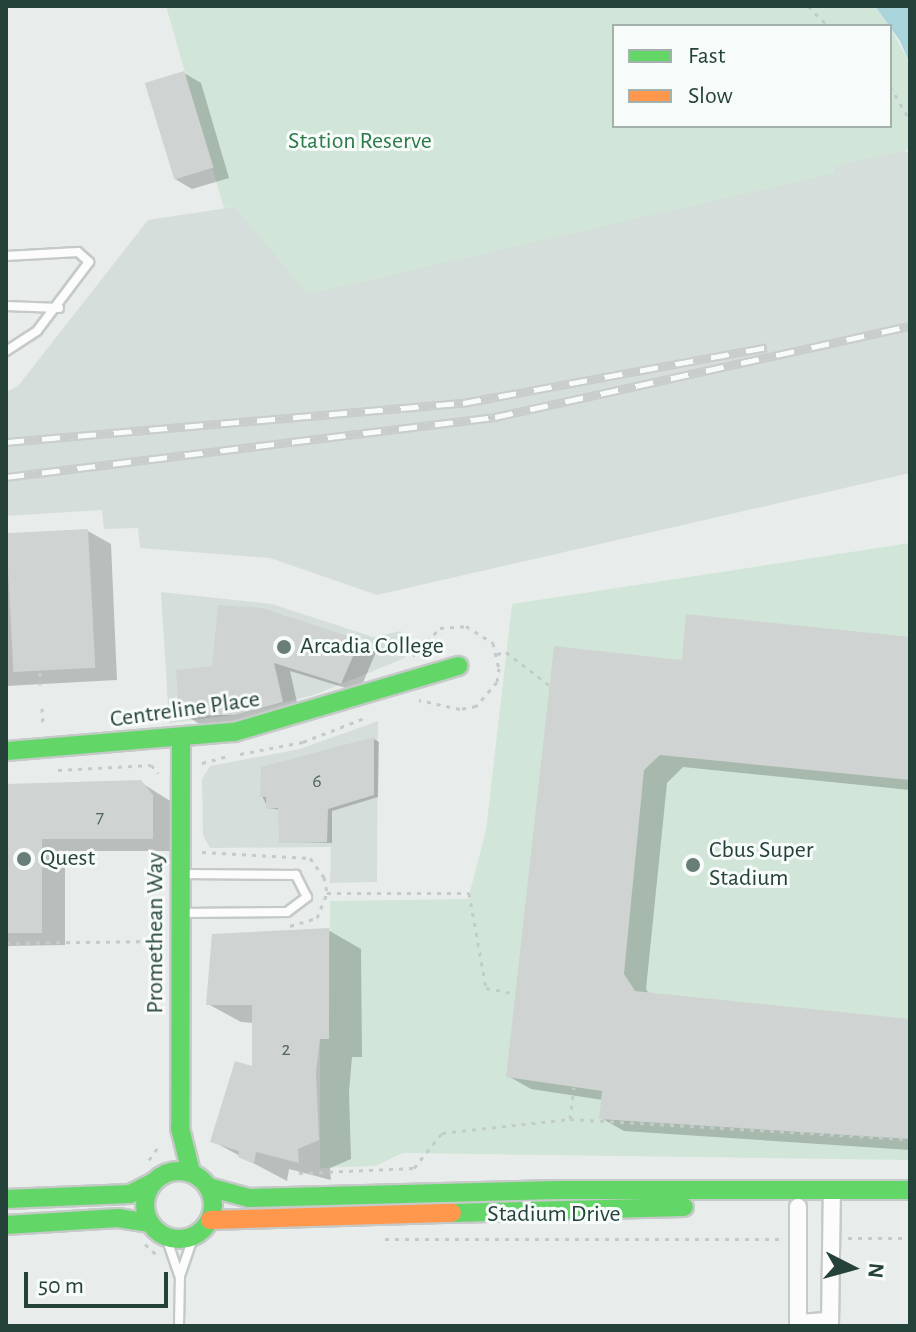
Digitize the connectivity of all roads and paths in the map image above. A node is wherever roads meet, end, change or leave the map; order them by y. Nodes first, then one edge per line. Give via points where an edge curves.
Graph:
1 (808, 6) edge
2 (826, 24) edge
3 (892, 89) edge
4 (910, 120) edge
5 (6, 256) edge
6 (6, 306) edge
7 (59, 308) junction
8 (6, 351) edge
9 (497, 654) dead end
10 (458, 666) dead end
11 (40, 672) dead end
12 (40, 685) dead end
13 (549, 685) dead end
14 (42, 708) dead end
15 (43, 735) dead end
16 (181, 739) junction
17 (6, 751) edge
18 (205, 759) dead end
19 (151, 765) dead end
20 (199, 767) dead end
21 (50, 771) dead end
22 (197, 845) dead end
23 (180, 874) junction
24 (327, 893) junction
25 (180, 913) junction
26 (280, 926) dead end
27 (162, 941) dead end
28 (6, 943) edge
29 (511, 993) dead end
30 (574, 1087) dead end
31 (570, 1119) junction
32 (180, 1128) junction
33 (910, 1139) edge
34 (191, 1172) junction
35 (287, 1174) dead end
36 (158, 1178) junction
37 (208, 1187) junction
38 (910, 1190) edge
39 (6, 1199) edge
40 (832, 1199) junction
41 (798, 1207) junction
42 (910, 1207) edge
43 (210, 1220) junction
44 (149, 1223) junction
45 (6, 1225) edge
46 (194, 1235) junction
47 (166, 1237) junction
48 (831, 1238) junction
49 (910, 1238) edge
50 (379, 1239) dead end
51 (798, 1239) junction
52 (180, 1276) junction
53 (830, 1323) edge
54 (798, 1324) edge
55 (179, 1326) edge

1 - 2 path
3 - 4 path
5 - 7 lane via 88,256 80,279
6 - 7 lane
7 - 8 lane via 37,331
9 - 13 path via 506,652
10 - 16 street, Centreline Place via 286,720
11 - 12 path
14 - 15 path
16 - 17 street, Centreline Place
16 - 23 street, Promethean Way
18 - 20 path
19 - 21 path, Centreline Place
22 - 24 path via 209,855 310,858 324,877
23 - 25 street, Promethean Way
23 - 25 lane via 296,875 303,879 307,897 287,912
24 - 26 path via 317,918
24 - 29 path via 469,893 486,988
25 - 32 street, Promethean Way
27 - 28 path
30 - 31 path
31 - 33 path
31 - 35 path via 442,1133 414,1168
32 - 34 street
32 - 36 street
34 - 36 street
34 - 37 street
36 - 39 street via 130,1194
36 - 44 street via 144,1203
37 - 40 street, Stadium Drive via 249,1198
37 - 43 street
38 - 40 street, Stadium Drive
40 - 41 street, Stadium Drive
40 - 42 street, Stadium Drive
40 - 48 street
41 - 43 street, Stadium Drive via 373,1212
41 - 51 street
43 - 46 street
44 - 45 street via 118,1218
44 - 47 street
46 - 47 street
46 - 52 lane
47 - 52 lane
48 - 49 path
48 - 53 street
50 - 51 path, Stadium Drive
51 - 54 street
52 - 55 lane
53 - 54 street

